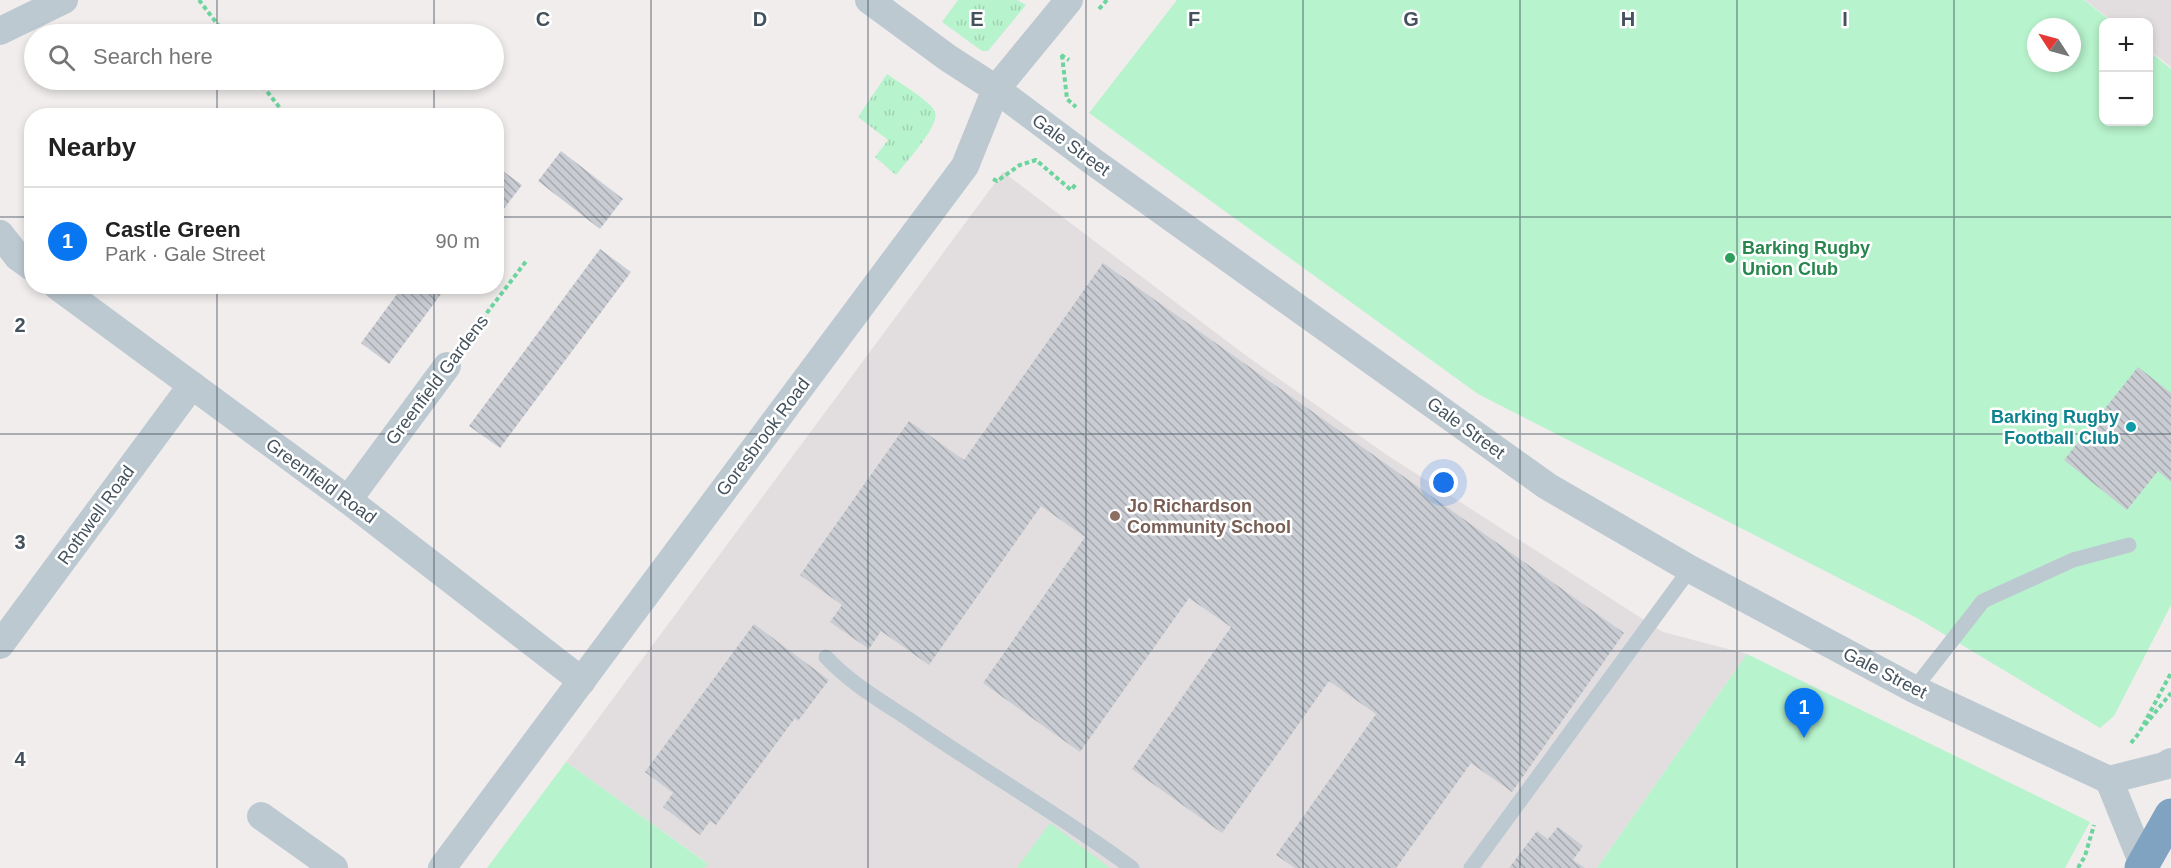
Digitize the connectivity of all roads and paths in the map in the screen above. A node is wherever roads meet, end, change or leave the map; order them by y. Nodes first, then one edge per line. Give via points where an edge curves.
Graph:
1 (64, 0) edge
2 (200, 0) edge
3 (869, 0) edge
4 (1069, 0) edge
5 (218, 24) edge
6 (0, 31) edge
7 (1062, 55) dead end
8 (1069, 60) dead end
9 (996, 89) junction
10 (266, 90) edge
11 (280, 108) dead end
12 (0, 234) edge
13 (527, 260) dead end
14 (24, 261) edge
15 (504, 290) edge
16 (68, 294) edge
17 (501, 294) edge
18 (447, 366) joint
19 (192, 385) junction
20 (348, 500) junction
21 (2129, 545) dead end
22 (1690, 569) junction
23 (0, 645) edge
24 (826, 657) dead end
25 (2171, 674) edge
26 (582, 681) junction
27 (1914, 689) junction
28 (2171, 693) edge
29 (2139, 733) junction
30 (2128, 747) dead end
31 (2171, 762) edge
32 (2109, 780) junction
33 (2097, 814) dead end
34 (2171, 815) edge
35 (261, 816) dead end
36 (2142, 866) edge
37 (334, 868) edge
38 (442, 868) edge
39 (1132, 868) edge
40 (1471, 868) edge
41 (2078, 868) edge

1 - 6 street
2 - 5 path
3 - 9 street, Gale Street
4 - 9 street, Goresbrook Road
7 - 8 path
9 - 22 street, Gale Street via 1547,486
9 - 26 street, Goresbrook Road via 965,166
10 - 11 path
12 - 14 street
13 - 15 path, Greenfield Gardens
16 - 19 street, Greenfield Road
17 - 18 path, Greenfield Gardens
18 - 20 street, Greenfield Gardens
19 - 20 street, Greenfield Road
19 - 23 street, Rothwell Road
20 - 26 street, Greenfield Road
21 - 27 lane via 2073,560 1983,601
22 - 27 street, Gale Street
22 - 40 lane
24 - 39 lane via 840,673 1094,839
25 - 29 path
26 - 38 street, Goresbrook Road
27 - 32 street, Gale Street
28 - 29 path
29 - 30 path
31 - 32 street
32 - 36 street
33 - 41 path
34 - 36 highway
35 - 37 street

